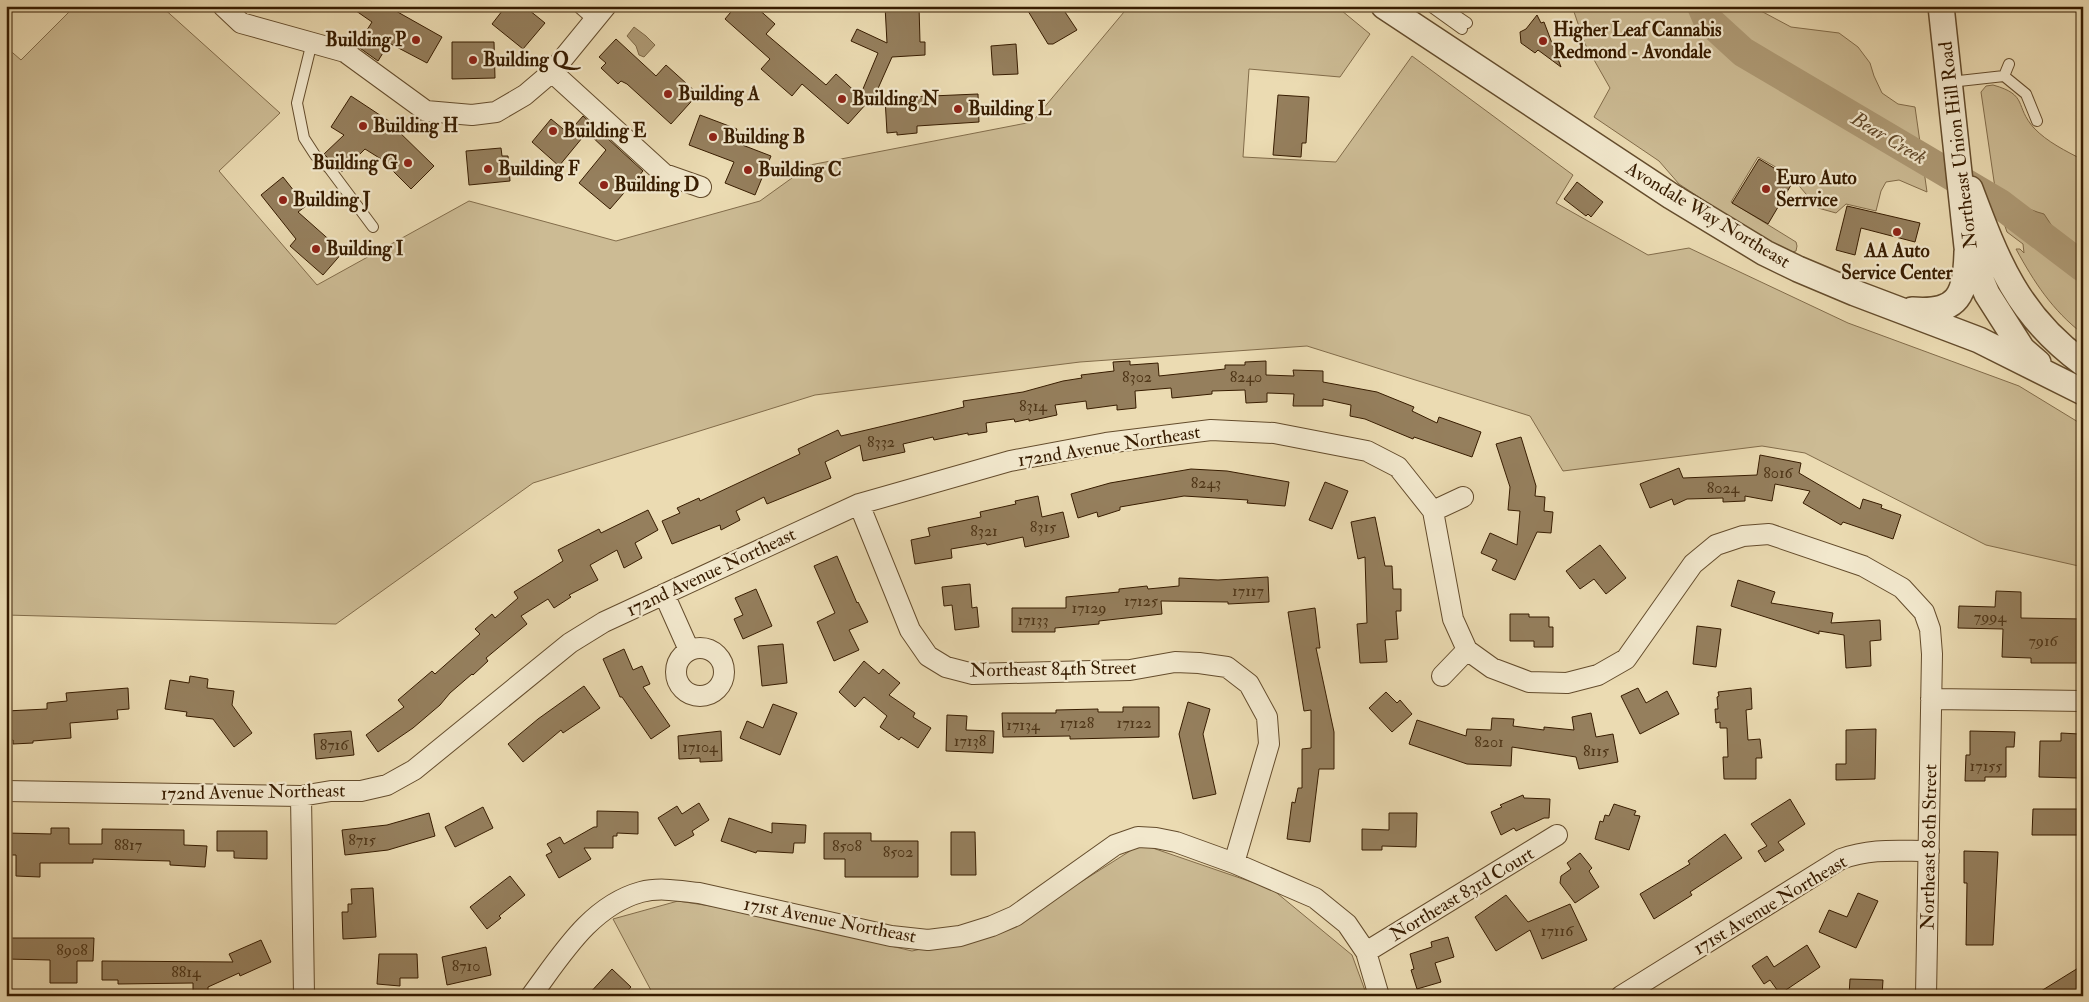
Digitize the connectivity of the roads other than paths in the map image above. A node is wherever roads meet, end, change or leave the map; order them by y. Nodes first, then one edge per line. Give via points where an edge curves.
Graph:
1 (223, 6) edge
2 (576, 6) edge
3 (1384, 6) edge
4 (1430, 6) edge
5 (1442, 6) edge
6 (1941, 6) edge
7 (600, 14) edge
8 (312, 42) junction
9 (2009, 64) dead end
10 (552, 72) junction
11 (2004, 76) junction
12 (1950, 82) junction
13 (2037, 121) dead end
14 (1958, 156) junction
15 (701, 187) dead end
16 (373, 227) dead end
17 (1967, 247) junction
18 (1900, 309) junction
19 (2083, 364) edge
20 (2054, 376) junction
21 (2083, 392) edge
22 (1462, 497) dead end
23 (859, 504) junction
24 (1433, 511) junction
25 (664, 594) junction
26 (1930, 628) joint
27 (689, 650) dead end
28 (1467, 650) junction
29 (1442, 676) dead end
30 (1931, 699) junction
31 (2083, 700) edge
32 (6, 791) edge
33 (301, 796) junction
34 (1557, 835) dead end
35 (1929, 851) junction
36 (1234, 863) junction
37 (1366, 952) junction
38 (304, 996) edge
39 (531, 996) edge
40 (1379, 996) edge
41 (1621, 996) edge
42 (1926, 996) edge

1 - 8 street via 241,23
2 - 7 lane
3 - 18 street, Avondale Way Northeast via 1728,232 1798,269
4 - 5 lane via 1464,26
6 - 12 street, Northeast Union Hill Road
7 - 10 street
8 - 10 street via 345,52 426,110 438,113 472,116 496,112 525,95
8 - 16 lane via 297,103 304,138
9 - 11 lane
10 - 15 street via 664,174
11 - 12 lane
11 - 13 lane via 2026,94
12 - 14 street, Northeast Union Hill Road
14 - 17 street, Northeast Union Hill Road
14 - 19 street via 1990,243 2010,284 2026,308
17 - 18 street via 1964,288 1953,302 1935,310
17 - 20 street, Northeast Union Hill Road via 1987,294 2022,349
18 - 20 street, Avondale Way Northeast via 1979,340
20 - 21 street, Avondale Way Northeast
22 - 24 street
23 - 24 street, 172nd Avenue Northeast via 1010,461 1106,443 1211,430 1274,433 1367,451 1398,467
23 - 25 street, 172nd Avenue Northeast
23 - 36 street, Northeast 84th Street via 910,630 928,656 946,667 973,674 1130,670 1174,662 1231,660 1267,717 1269,744
24 - 28 street, 172nd Avenue Northeast via 1453,619
25 - 27 street
25 - 33 street, 172nd Avenue Northeast via 604,622 570,643 414,770 387,785 361,791
26 - 28 street, 172nd Avenue Northeast via 1924,612 1902,588 1863,566 1769,534 1743,536 1716,545 1693,564 1626,659 1598,675 1567,683 1530,682 1492,668
26 - 30 street, Northeast 80th Street
28 - 29 street
30 - 31 street
30 - 35 street, Northeast 80th Street
32 - 33 street, 172nd Avenue Northeast
33 - 38 street
34 - 37 street, Northeast 83rd Court
35 - 41 street, 171st Avenue Northeast via 1861,852 1841,859
35 - 42 street, Northeast 80th Street
36 - 37 street, 171st Avenue Northeast via 1316,898 1347,924
36 - 39 street, 171st Avenue Northeast via 1176,842 1138,837 1115,846 1015,916 960,936 928,940 891,936 699,893 668,889 642,892 619,900 596,916
37 - 40 street, 171st Avenue Northeast

